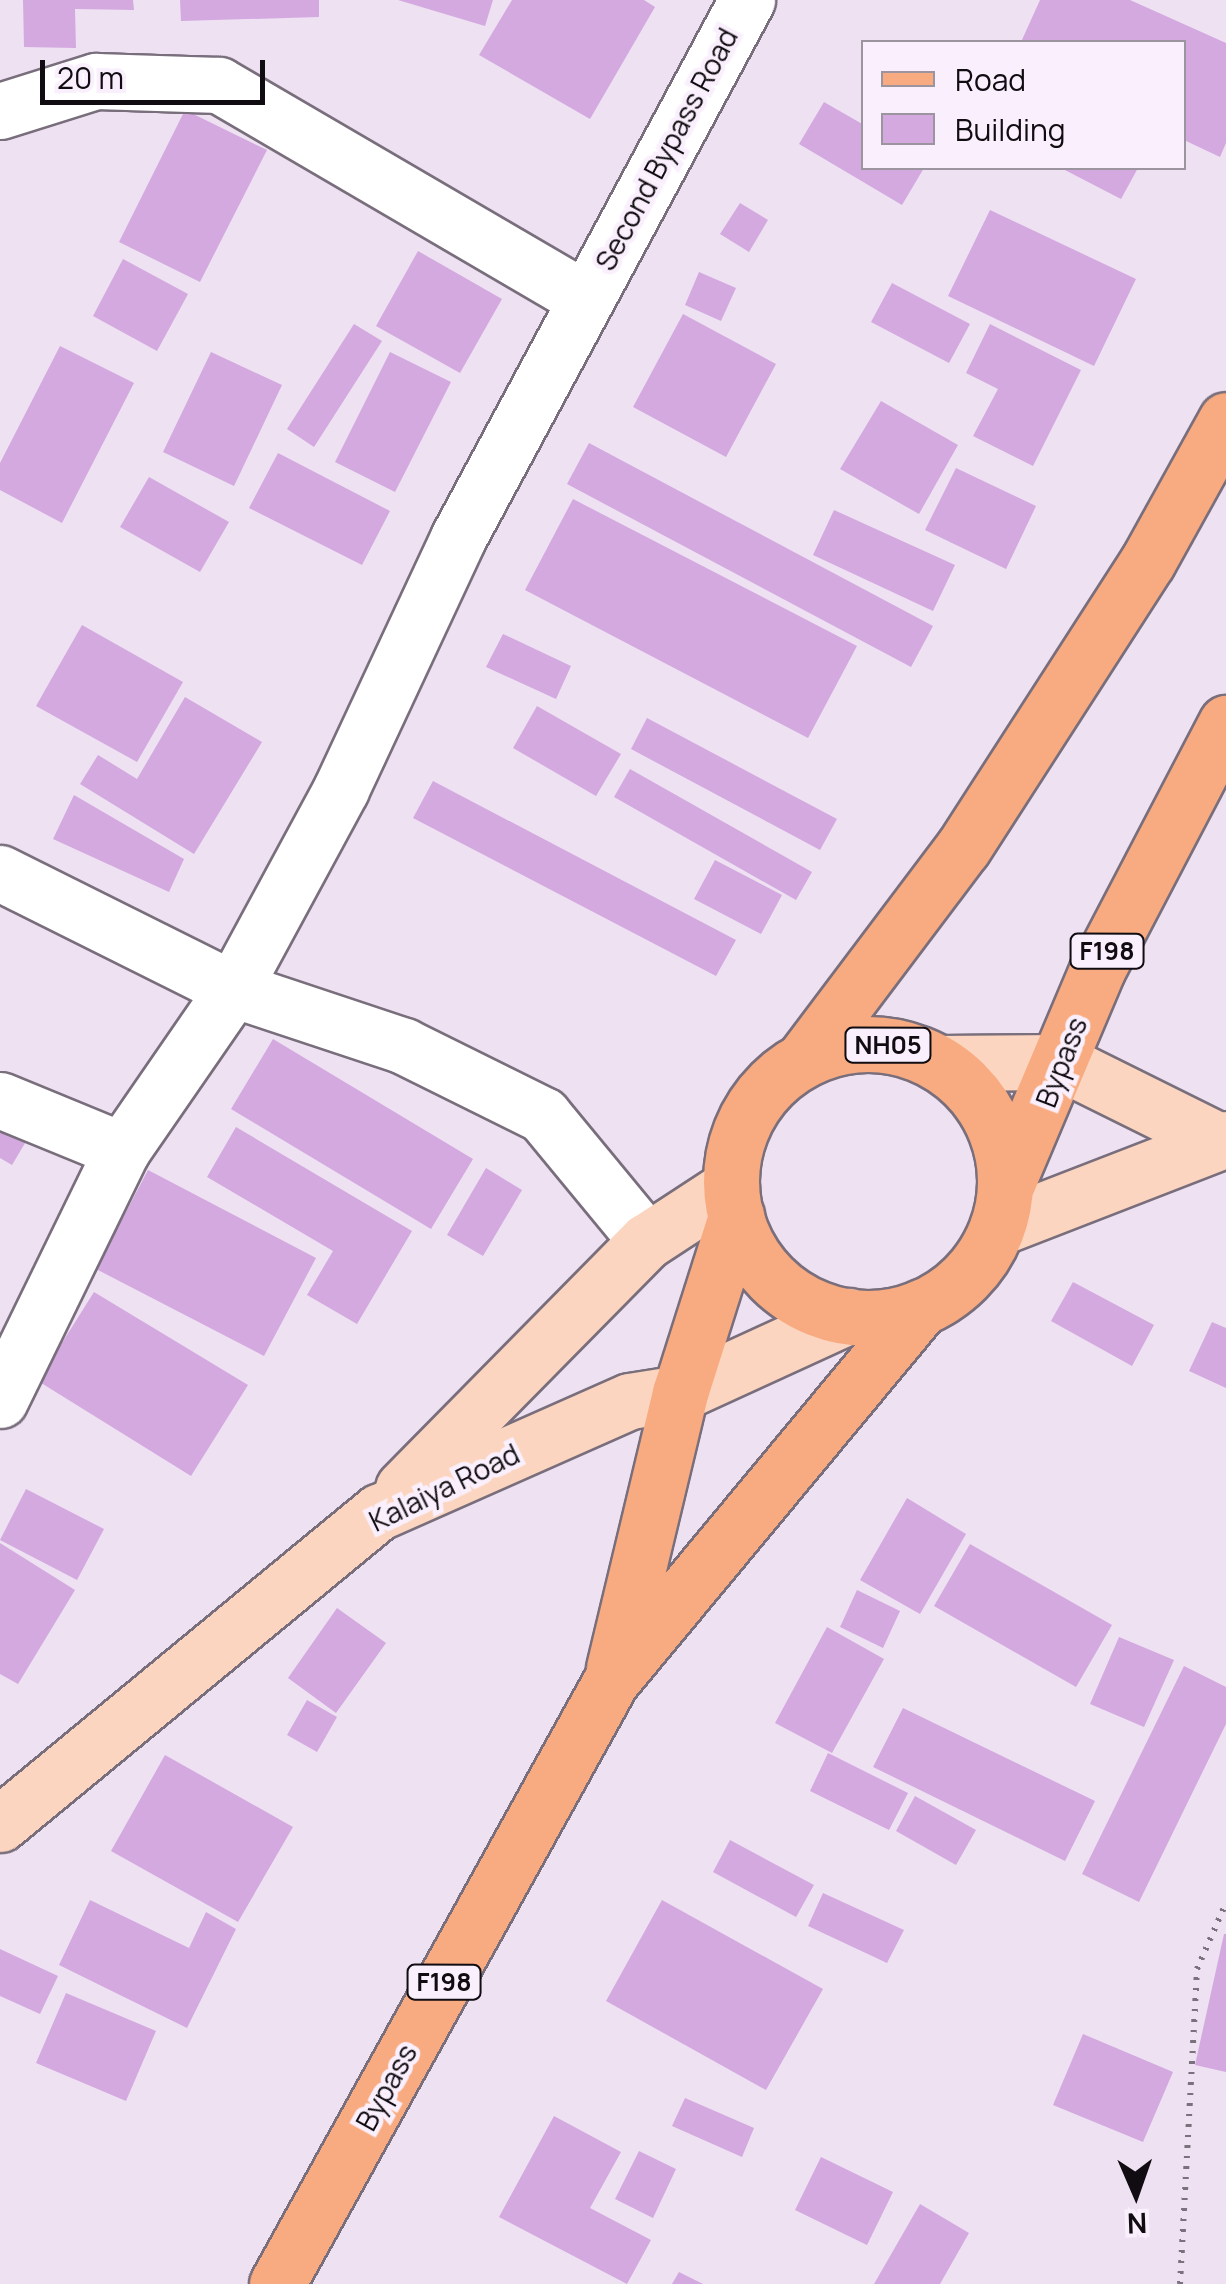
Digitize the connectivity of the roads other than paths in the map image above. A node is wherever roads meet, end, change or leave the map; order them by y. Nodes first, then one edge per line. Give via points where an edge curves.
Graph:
1 (747, 0) edge
2 (0, 110) edge
3 (585, 298) junction
4 (1226, 420) edge
5 (1226, 722) edge
6 (0, 874) edge
7 (232, 989) junction
8 (803, 1060) junction
9 (1060, 1062) junction
10 (938, 1063) junction
11 (0, 1100) edge
12 (1220, 1139) edge
13 (122, 1150) junction
14 (734, 1201) junction
15 (1001, 1208) junction
16 (647, 1242) junction
17 (921, 1307) junction
18 (848, 1316) junction
19 (680, 1393) junction
20 (0, 1400) edge
21 (379, 1512) junction
22 (611, 1681) junction
23 (0, 1824) edge
24 (277, 2284) edge

1 - 3 street, Second Bypass Road
2 - 3 street via 96,81 219,86
3 - 7 street, Second Bypass Road via 458,538 341,789
4 - 8 main road via 1148,561 963,848
5 - 9 main road, Bypass / F198 via 1097,970
6 - 7 street
7 - 13 street, Second Bypass Road
7 - 16 street via 404,1046 543,1115
8 - 10 main road, NH05 via 847,1045 894,1046
8 - 14 main road, NH05 via 753,1106 738,1136
9 - 10 main road, NH05
9 - 12 main road, NH05
9 - 15 main road, Bypass / F198
10 - 15 main road, NH05 via 982,1104 1004,1158
11 - 13 street
12 - 15 main road, NH05
13 - 20 street, Second Bypass Road
14 - 16 main road
14 - 18 main road via 760,1266 784,1289
14 - 19 main road
15 - 17 main road via 967,1275
16 - 21 main road
17 - 18 main road via 884,1317
17 - 22 main road
18 - 19 main road, Kalaiya Road
19 - 21 main road, Kalaiya Road via 630,1400
19 - 22 main road
21 - 23 main road, Kalaiya Road
22 - 24 main road, Bypass / F198

